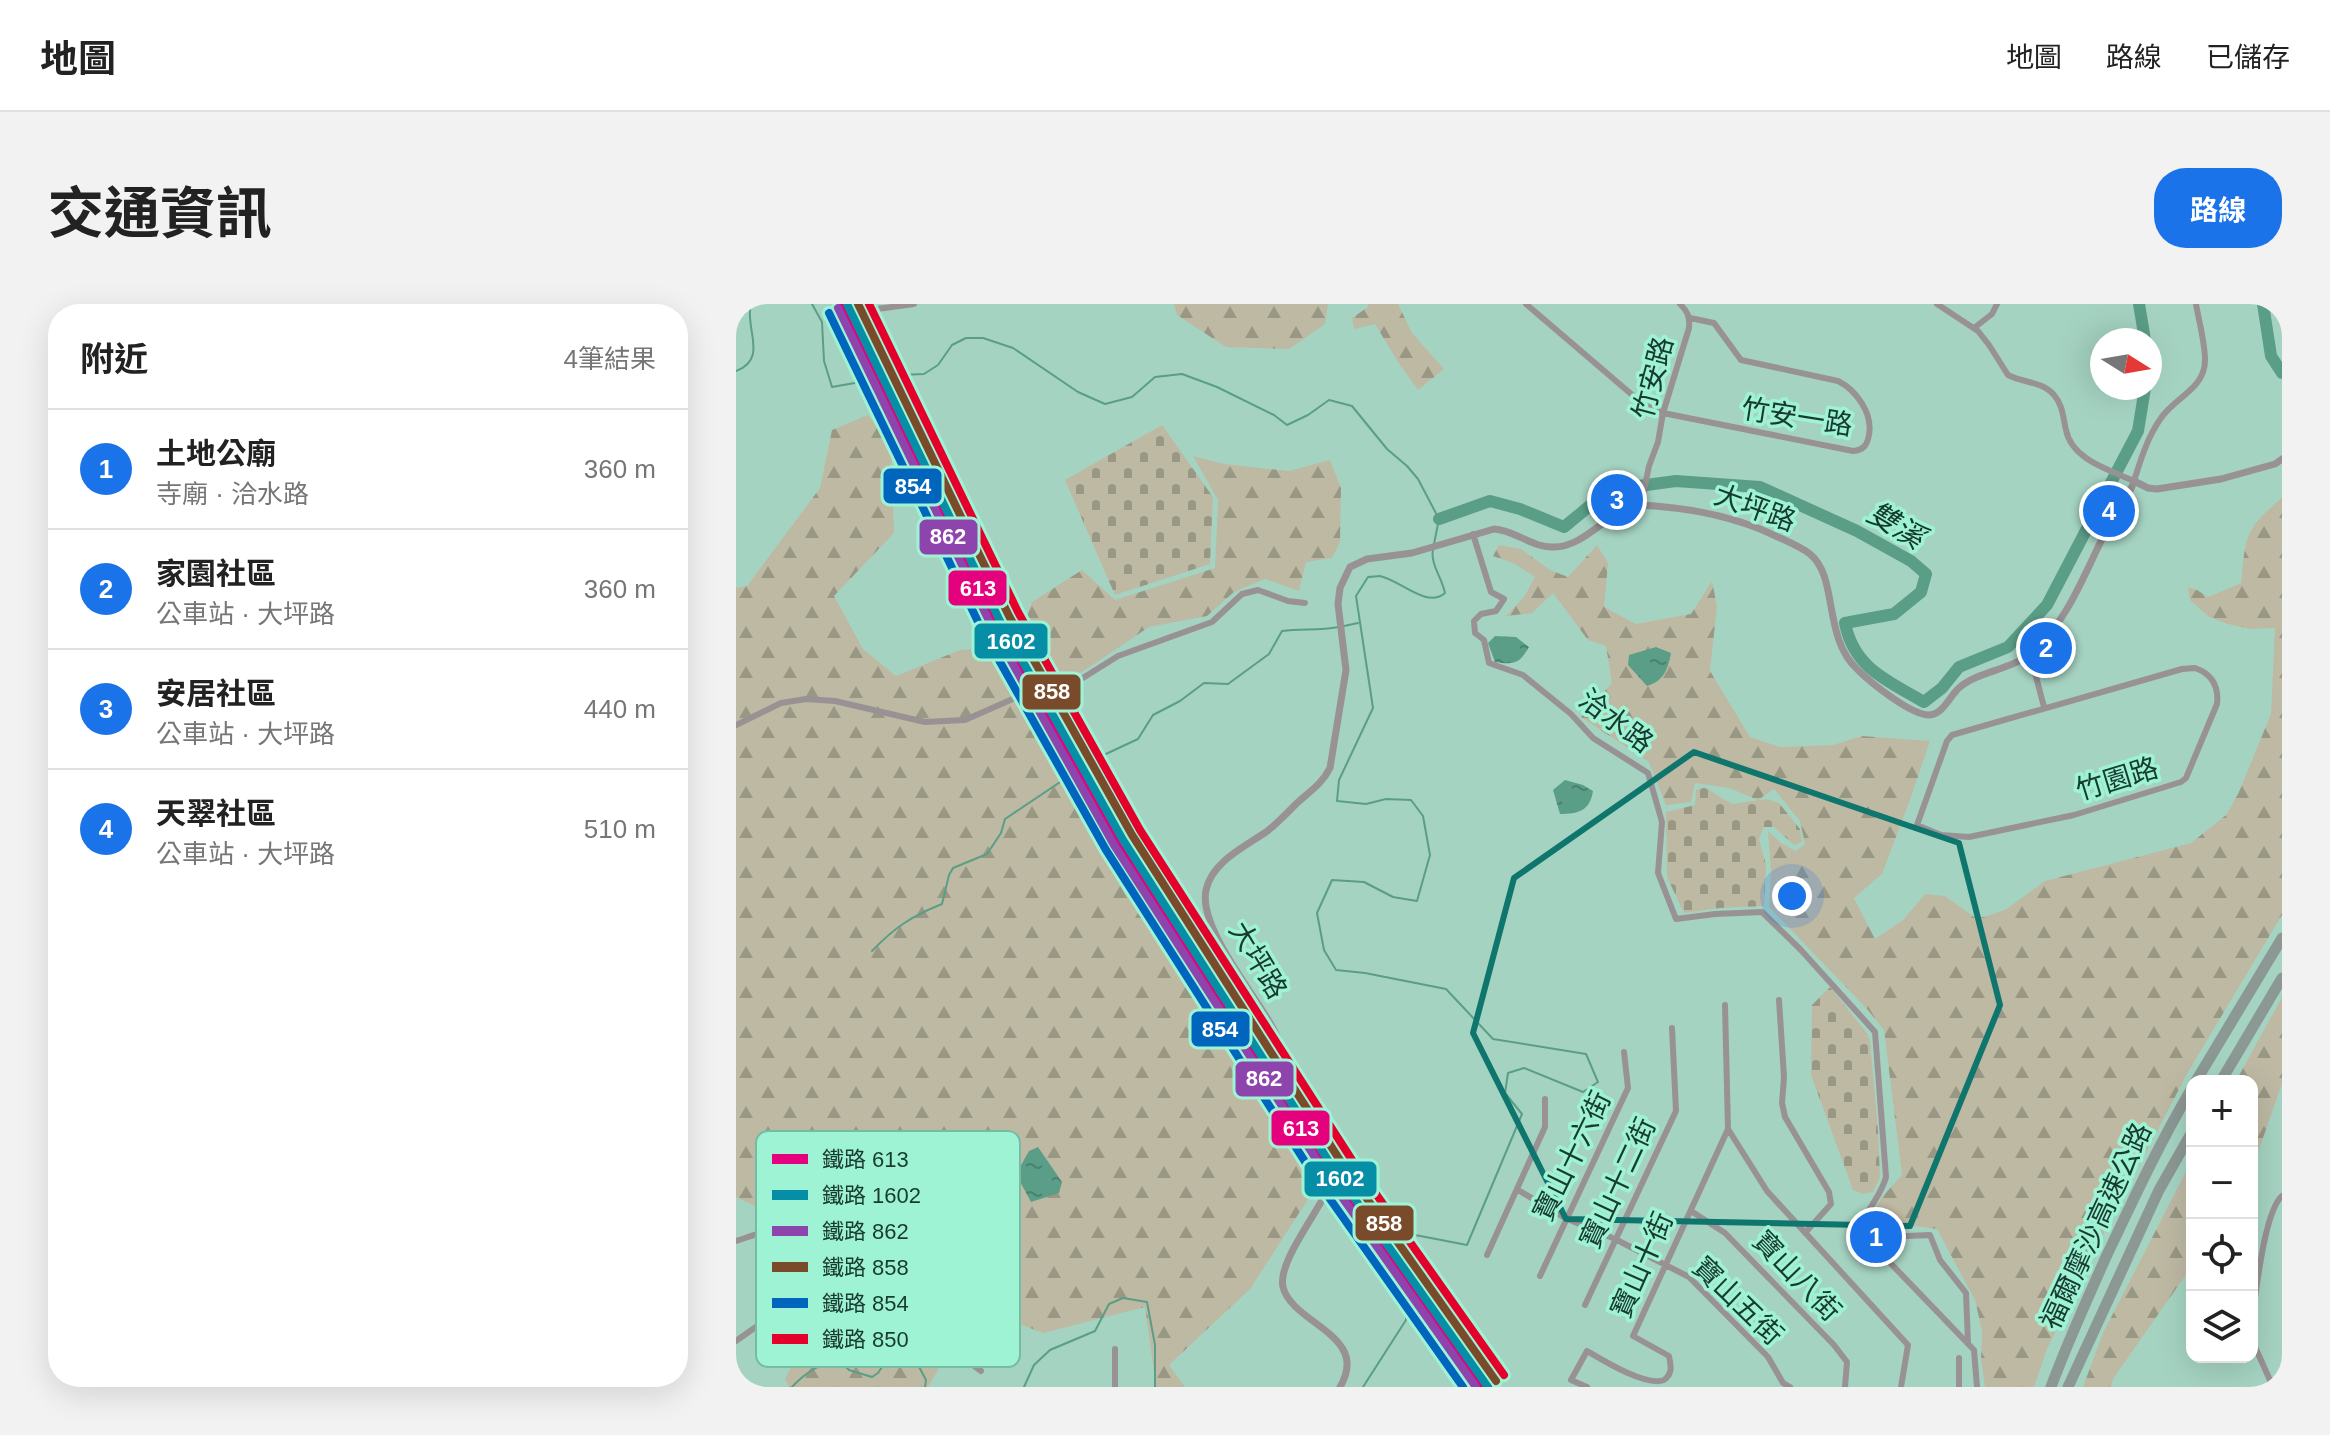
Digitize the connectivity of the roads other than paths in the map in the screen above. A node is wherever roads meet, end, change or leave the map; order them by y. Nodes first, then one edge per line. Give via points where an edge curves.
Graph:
1 (862, 304) edge
2 (914, 304) edge
3 (1526, 304) edge
4 (1680, 304) edge
5 (1937, 304) edge
6 (1997, 304) edge
7 (2196, 304) edge
8 (1690, 318) junction
9 (1974, 328) junction
10 (1663, 413) junction
11 (2282, 459) edge
12 (2131, 480) junction
13 (1641, 505) junction
14 (1473, 534) junction
15 (1305, 603) dead end
16 (2030, 654) junction
17 (2044, 707) junction
18 (736, 725) edge
19 (2282, 938) edge
20 (2282, 978) edge
21 (1779, 1000) dead end
22 (1725, 1005) dead end
23 (1672, 1028) dead end
24 (1624, 1052) dead end
25 (2200, 1075) edge
26 (2225, 1075) edge
27 (2186, 1098) edge
28 (1545, 1099) dead end
29 (1728, 1129) junction
30 (2186, 1143) edge
31 (1518, 1190) junction
32 (2282, 1196) edge
33 (1691, 1211) junction
34 (1565, 1218) junction
35 (1805, 1233) junction
36 (756, 1235) edge
37 (1615, 1239) junction
38 (736, 1241) edge
39 (1873, 1245) junction
40 (1487, 1255) dead end
41 (1665, 1265) junction
42 (1540, 1276) dead end
43 (2257, 1291) edge
44 (1585, 1305) dead end
45 (756, 1327) edge
46 (736, 1341) edge
47 (1968, 1343) junction
48 (1115, 1349) dead end
49 (2258, 1353) edge
50 (1959, 1358) dead end
51 (976, 1367) edge
52 (981, 1371) dead end
53 (1115, 1387) edge
54 (1340, 1387) edge
55 (1587, 1387) edge
56 (1790, 1387) edge
57 (1845, 1387) edge
58 (1901, 1387) edge
59 (1959, 1387) edge
60 (1977, 1387) edge
61 (2051, 1387) edge
62 (2068, 1387) edge
63 (2273, 1387) edge

1 - 2 street via 877,309
3 - 10 street via 1644,405
4 - 8 street, 竹安路
5 - 9 street
6 - 9 street
7 - 12 street via 2205,361 2200,380 2161,418
8 - 10 street, 竹安路
8 - 10 street, 竹安一路 via 1714,323 1741,360 1847,385 1871,419 1867,445 1861,451 1842,450
9 - 12 street via 2008,375 2054,394 2072,445 2084,457
10 - 13 street, 竹安路
11 - 12 street via 2221,479 2157,489
12 - 16 street, 大坪路 via 2063,613
13 - 14 street via 1628,507 1560,546 1538,545 1502,530
13 - 16 street, 大坪路 via 1727,517 1812,556 1823,571 1835,631 1847,657 1916,712 1936,713 1961,686
14 - 39 street, 洽水路 via 1491,592 1504,599 1496,611 1474,621 1489,663 1523,675 1593,738 1648,773 1662,822 1658,873 1676,919 1762,912 1875,1032 1886,1177 1861,1228
14 - 54 street, 大坪路 via 1350,567 1340,588 1345,683 1327,773 1270,830 1218,868 1205,902 1212,928 1274,1031 1298,1086 1343,1145 1332,1181 1282,1276 1288,1299 1325,1329 1346,1355 1347,1372
15 - 18 street via 1258,590 1242,594 1212,622 1118,656 1062,691 1015,698 965,720 925,722 806,699 781,703
16 - 17 street
17 - 17 street, 竹園路 via 1952,735 1917,825 1941,835 1969,837 2074,815 2181,782 2218,692 2203,671 2182,669
19 - 25 highway
20 - 26 highway
21 - 35 street via 1785,1117 1831,1204
22 - 29 street
23 - 37 street, 寶山十二街 via 1676,1111
24 - 34 street, 寶山十六街 via 1628,1088
27 - 61 highway, 福爾摩沙高速公路 via 2121,1224
28 - 31 street via 1545,1127
29 - 33 street, 寶山十街
29 - 35 street via 1767,1191
30 - 62 highway, 福爾摩沙高速公路
31 - 34 street, 寶山五街
31 - 40 street
32 - 43 street via 2267,1234
33 - 41 street, 寶山十街
33 - 57 street, 寶山八街 via 1725,1233 1834,1345 1847,1362
34 - 37 street, 寶山五街
34 - 42 street, 寶山十六街
35 - 58 street via 1908,1345
36 - 38 street
37 - 41 street, 寶山五街
37 - 44 street, 寶山十二街
39 - 47 street
39 - 47 street via 1885,1237 1930,1235 1940,1260 1966,1293
41 - 55 street, 寶山十街 via 1633,1336 1669,1356 1666,1379 1655,1385 1641,1383 1587,1351 1571,1380
41 - 56 street, 寶山五街 via 1689,1277 1768,1357
45 - 46 street
47 - 60 street via 1974,1350
48 - 53 street
49 - 63 street
50 - 59 street
51 - 52 street

